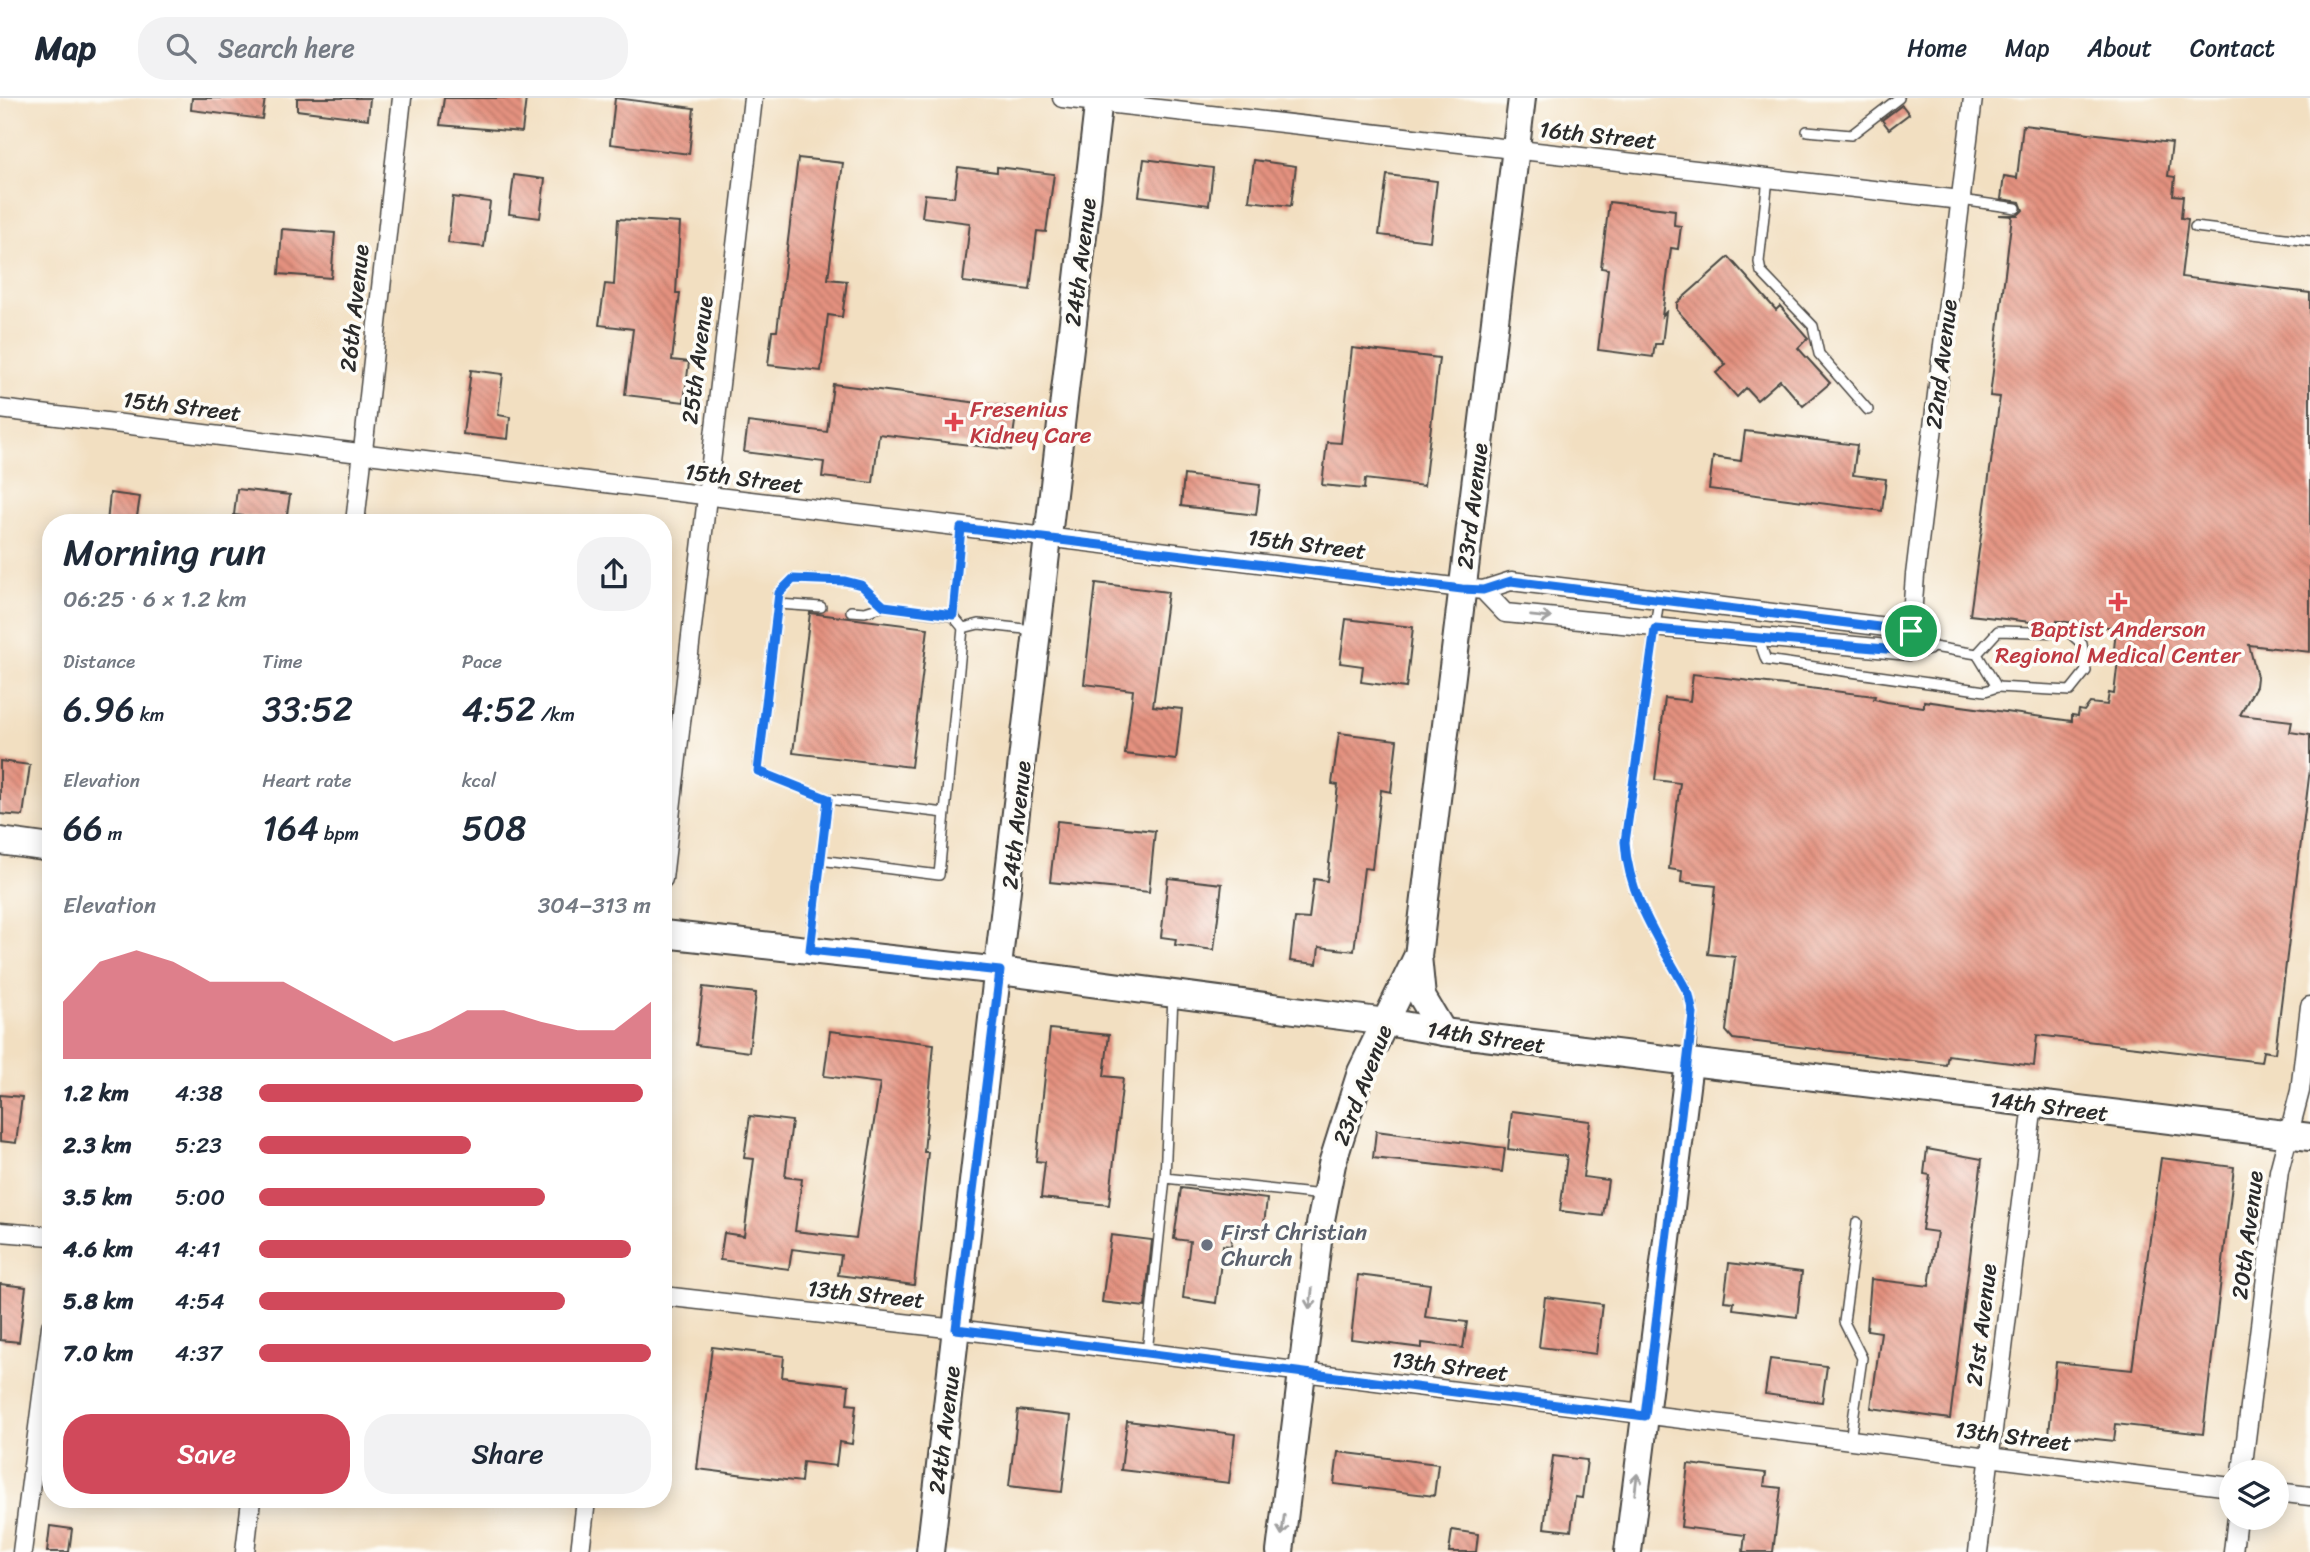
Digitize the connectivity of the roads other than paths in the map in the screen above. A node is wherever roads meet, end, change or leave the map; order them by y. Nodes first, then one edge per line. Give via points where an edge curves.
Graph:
1 (402, 98) edge
2 (753, 98) edge
3 (1062, 98) edge
4 (1522, 98) edge
5 (1899, 98) edge
6 (1973, 98) edge
7 (1099, 100) edge
8 (1807, 131) dead end
9 (1516, 151) junction
10 (1768, 178) junction
11 (1961, 200) junction
12 (2016, 208) dead end
13 (2195, 227) dead end
14 (2310, 241) edge
15 (0, 409) edge
16 (1868, 410) dead end
17 (362, 453) junction
18 (705, 498) junction
19 (356, 514) edge
20 (961, 528) junction
21 (1046, 538) junction
22 (1473, 589) junction
23 (1659, 599) junction
24 (778, 604) junction
25 (884, 606) junction
26 (821, 607) dead end
27 (851, 611) dead end
28 (953, 615) junction
29 (963, 628) junction
30 (1655, 629) junction
31 (1037, 631) junction
32 (1911, 631) junction
33 (1759, 639) junction
34 (1927, 646) junction
35 (1977, 654) junction
36 (1997, 687) junction
37 (672, 797) edge
38 (828, 799) junction
39 (945, 813) junction
40 (0, 841) edge
41 (42, 847) edge
42 (820, 860) junction
43 (672, 935) edge
44 (810, 950) junction
45 (1418, 956) junction
46 (1000, 971) junction
47 (1173, 994) junction
48 (2310, 1006) edge
49 (1386, 1022) junction
50 (1443, 1032) junction
51 (1689, 1063) junction
52 (2033, 1104) junction
53 (2299, 1135) edge
54 (1165, 1178) junction
55 (1326, 1195) junction
56 (1857, 1222) dead end
57 (0, 1232) edge
58 (42, 1235) edge
59 (672, 1297) edge
60 (956, 1329) junction
61 (1147, 1353) junction
62 (1302, 1372) junction
63 (42, 1396) edge
64 (1645, 1416) junction
65 (1850, 1441) junction
66 (1990, 1458) junction
67 (2243, 1460) edge
68 (2219, 1486) edge
69 (2289, 1493) edge
70 (2310, 1496) edge
71 (250, 1508) edge
72 (585, 1508) edge
73 (2236, 1530) edge
74 (22, 1552) edge
75 (245, 1552) edge
76 (580, 1552) edge
77 (930, 1552) edge
78 (1280, 1552) edge
79 (1628, 1552) edge
80 (1978, 1552) edge
81 (2233, 1552) edge

1 - 17 street, 26th Avenue
2 - 18 street, 25th Avenue
3 - 7 street, 16th Street
4 - 9 main road, 23rd Avenue
5 - 8 lane via 1851,135
6 - 11 street, 22nd Avenue
7 - 9 street, 16th Street
7 - 21 main road, 24th Avenue
9 - 10 street, 16th Street
9 - 22 main road, 23rd Avenue
10 - 11 street, 16th Street
10 - 16 lane via 1761,272 1813,326 1819,354
11 - 12 lane
11 - 32 street, 22nd Avenue
13 - 14 lane
15 - 17 street, 15th Street
17 - 18 street, 15th Street
17 - 19 street, 26th Avenue
18 - 20 street, 15th Street
18 - 37 street, 25th Avenue
20 - 21 street, 15th Street
20 - 28 lane
21 - 22 street, 15th Street
21 - 31 main road, 24th Avenue
22 - 23 street, 15th Street via 1511,581
22 -> 30 street via 1505,613
22 - 45 main road, 23rd Avenue
23 - 30 lane
23 - 32 street, 15th Street
24 - 25 lane via 779,593 793,579 861,585
24 - 26 lane
24 - 38 lane via 758,771
25 - 27 lane
25 - 28 lane
28 - 29 lane
29 - 31 lane via 979,624
29 - 39 lane
30 - 33 street
30 - 51 lane via 1626,861 1632,886 1689,995 1693,1014
31 - 46 main road, 24th Avenue
32 - 34 street
33 - 34 street via 1909,651
33 - 36 lane via 1766,660 1985,691
34 - 35 lane
35 - 36 lane
35 - 36 lane via 1998,631 2070,633 2082,644 2086,671 2070,691
38 - 39 lane
38 - 42 lane
39 - 42 lane via 939,875
40 - 41 main road
42 - 44 lane
43 - 44 main road, 14th Street
44 - 46 main road, 14th Street
45 - 49 main road, 23rd Avenue
45 - 50 main road, 23rd Avenue via 1422,997
46 - 47 main road, 14th Street
46 - 60 main road, 24th Avenue
47 - 49 main road, 14th Street
47 - 54 lane
48 - 53 street, 20th Avenue
49 - 50 main road, 14th Street
49 - 55 main road, 23rd Avenue via 1342,1125
50 - 51 main road, 14th Street
51 - 52 main road, 14th Street
51 - 64 main road
52 - 53 main road, 14th Street
52 - 66 street, 21st Avenue
53 - 67 street, 20th Avenue via 2278,1171
54 - 55 lane
54 - 61 lane
55 -> 62 main road, 23rd Avenue
56 - 65 lane via 1844,1322 1862,1358
57 - 58 street
59 - 60 street, 13th Street
60 - 61 street, 13th Street
60 - 77 main road, 24th Avenue
61 - 62 street, 13th Street
62 - 64 street, 13th Street
62 -> 78 main road, 23rd Avenue
63 - 74 street
64 - 65 street, 13th Street
79 -> 64 main road
65 - 66 street, 13th Street
66 - 68 street, 13th Street
66 - 80 street, 21st Avenue
69 - 70 street
71 - 75 street
72 - 76 street
73 - 81 street

